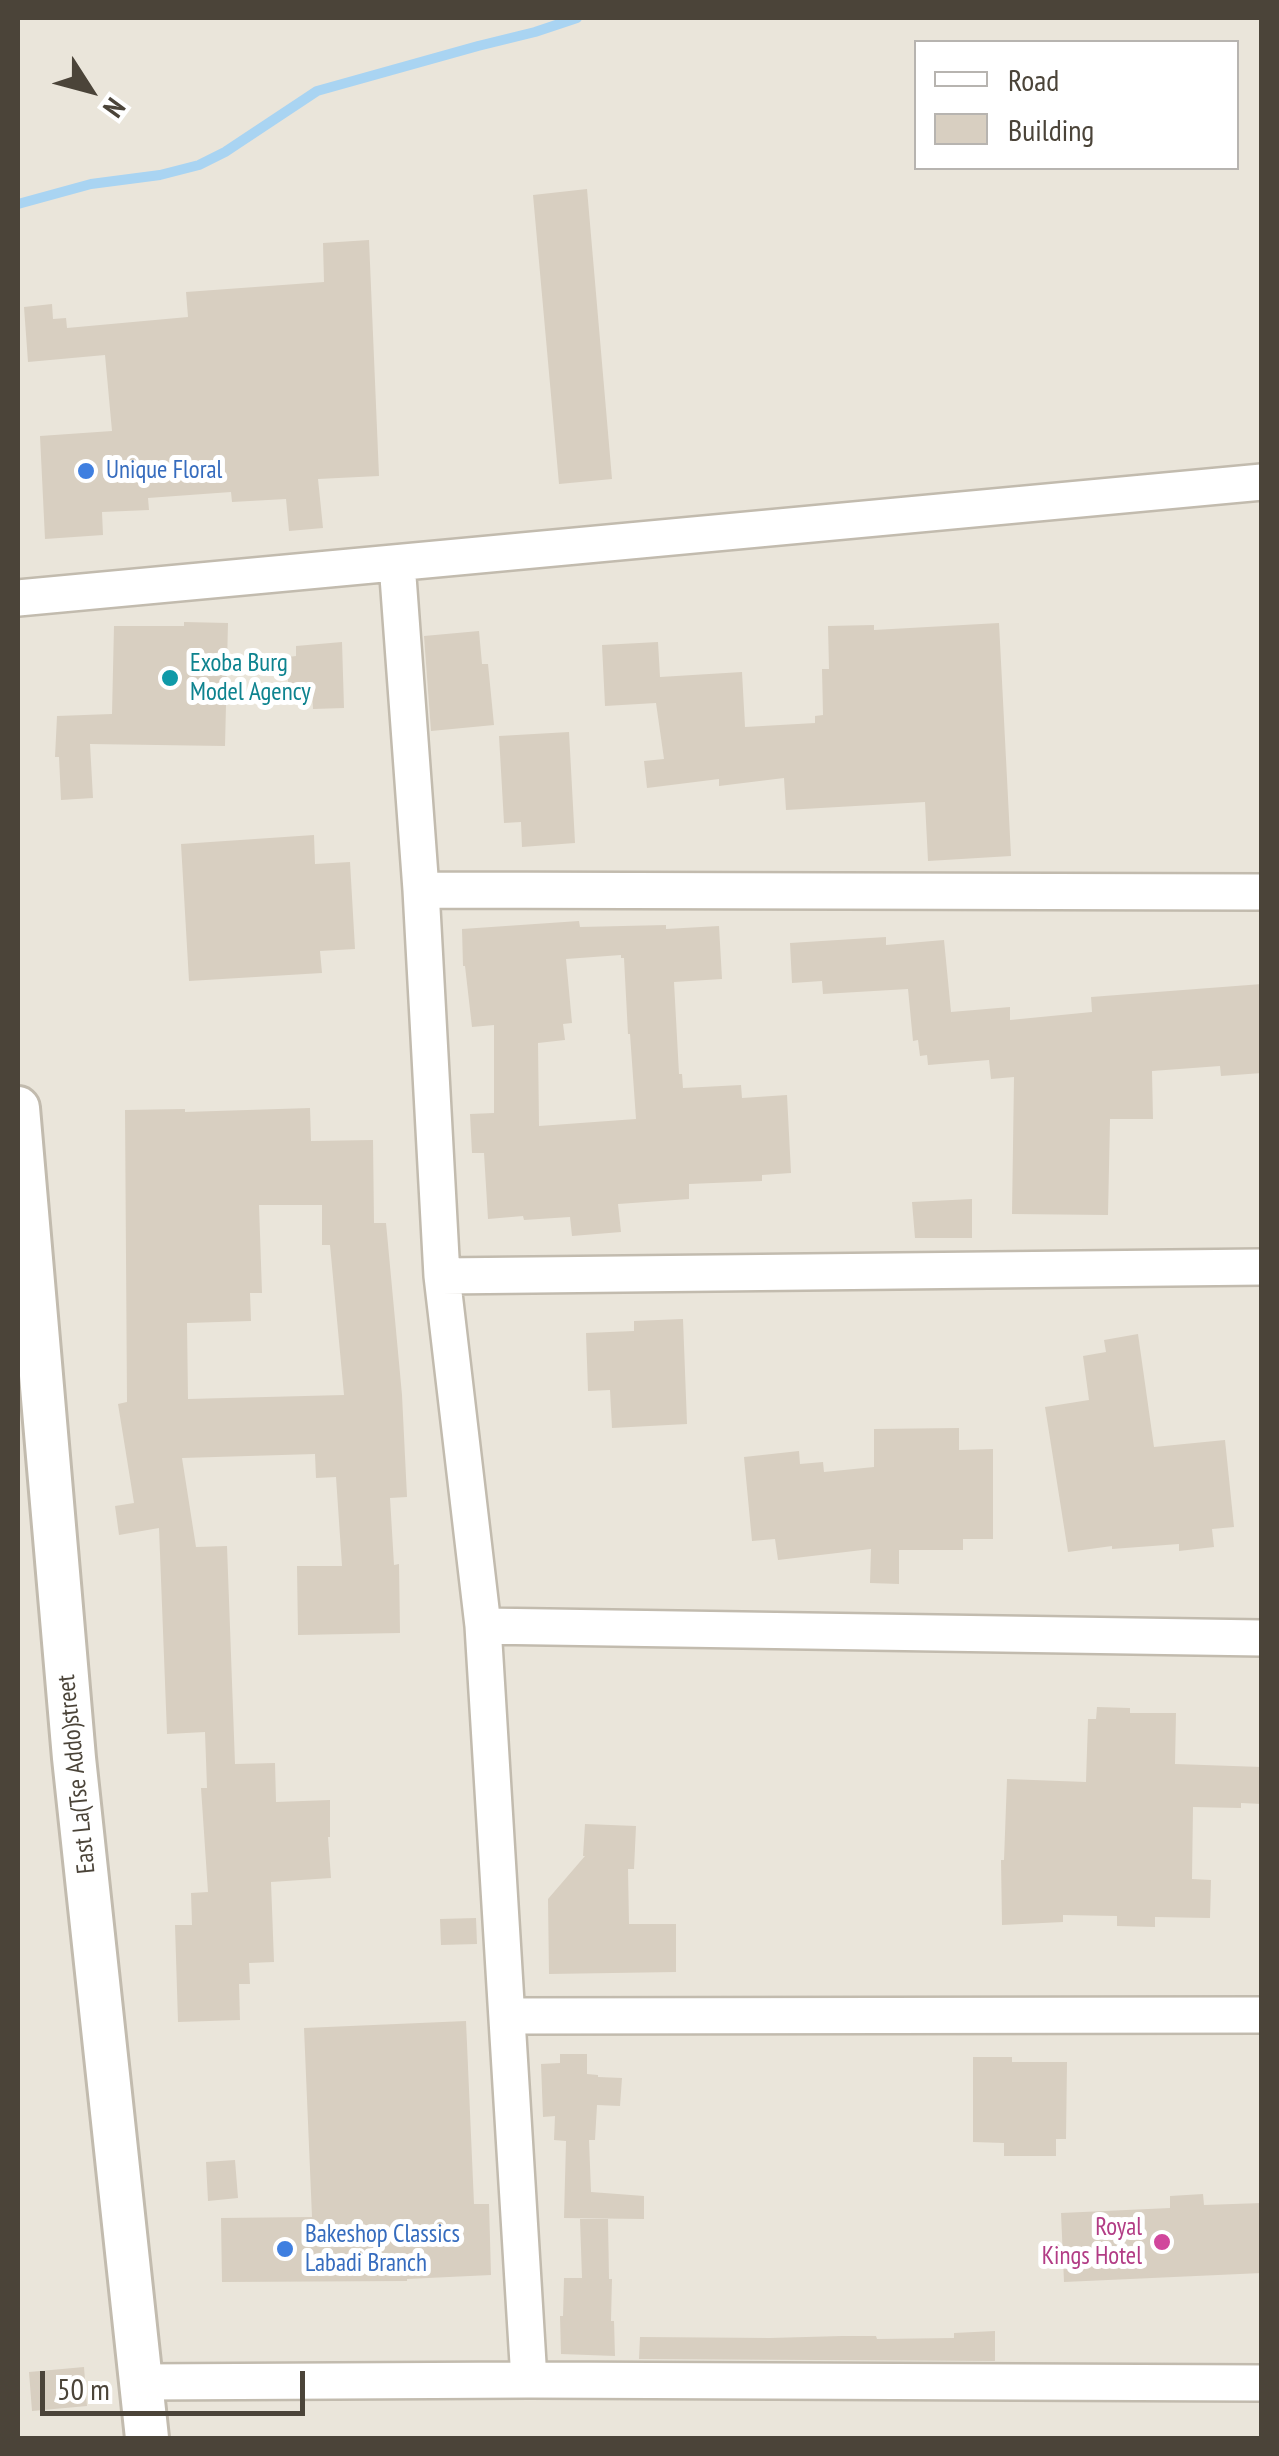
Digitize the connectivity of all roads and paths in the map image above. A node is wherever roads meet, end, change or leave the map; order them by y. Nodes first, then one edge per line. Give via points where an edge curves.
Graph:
1 (1262, 482) edge
2 (397, 563) junction
3 (18, 598) edge
4 (420, 890) junction
5 (1262, 892) edge
6 (18, 1108) edge
7 (1262, 1267) edge
8 (442, 1276) junction
9 (483, 1626) junction
10 (1262, 1638) edge
11 (1262, 2015) edge
12 (507, 2016) junction
13 (529, 2380) junction
14 (142, 2382) junction
15 (1262, 2383) edge
16 (147, 2438) edge

1 - 2 street
2 - 3 street
2 - 4 street
4 - 5 street
4 - 8 street
6 - 14 street, East La(Tse Addo)street via 74,1758
7 - 8 street
8 - 9 street
9 - 10 street
9 - 12 street
11 - 12 street
12 - 13 street
13 - 14 street
13 - 15 street
14 - 16 street, East La(Tse Addo)street

